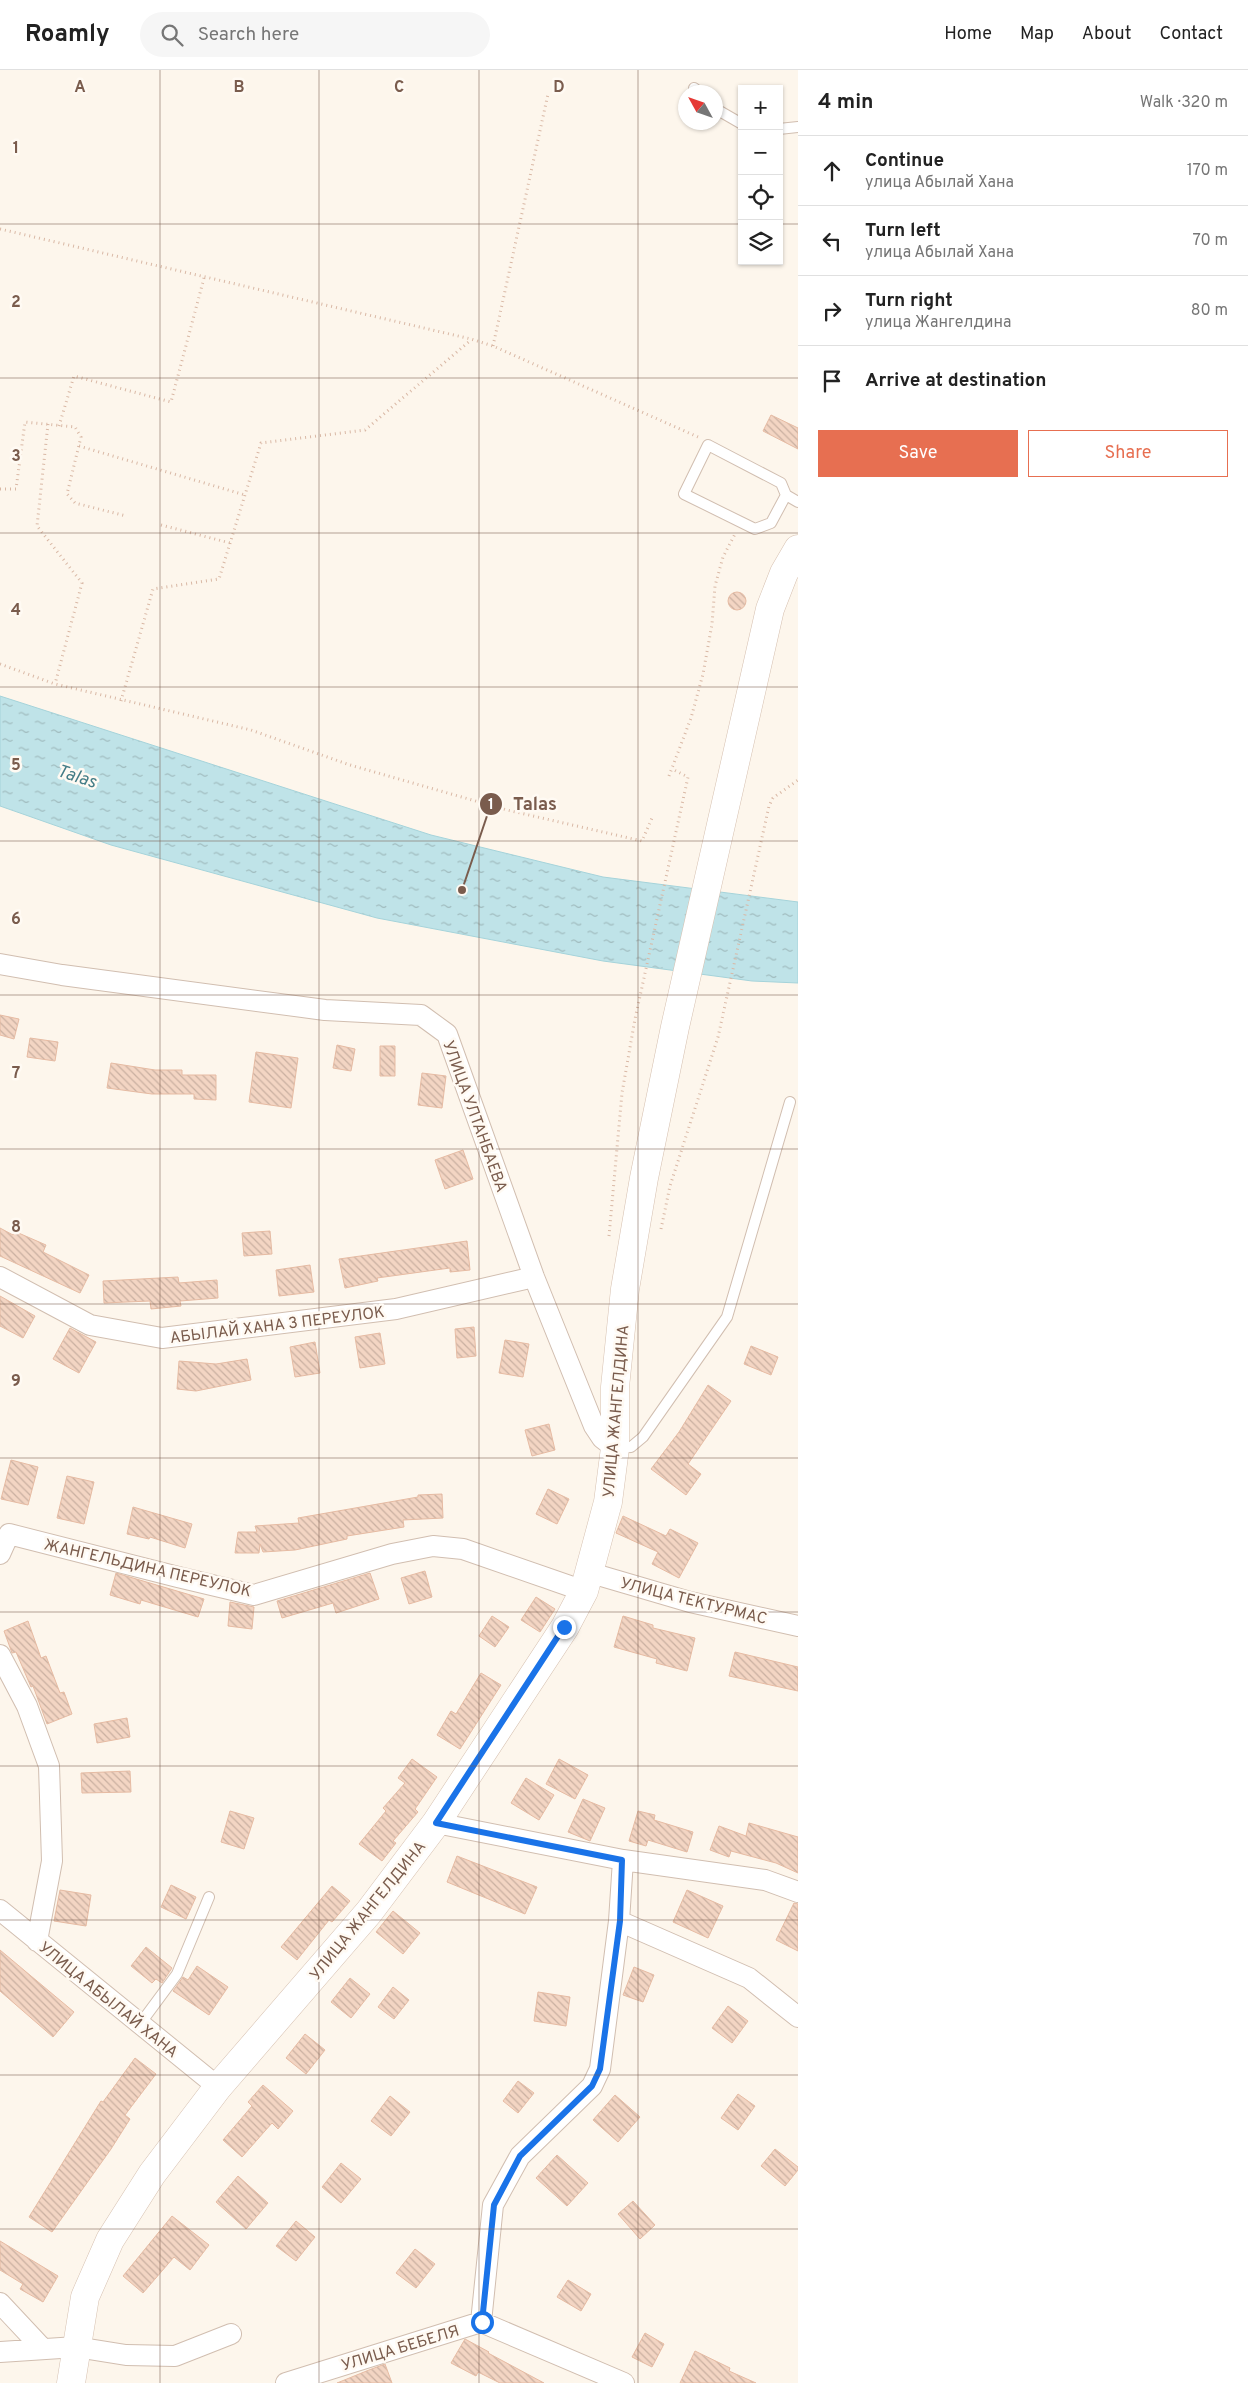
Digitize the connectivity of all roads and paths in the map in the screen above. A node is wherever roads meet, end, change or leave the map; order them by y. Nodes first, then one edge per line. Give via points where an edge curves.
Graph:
1 (548, 94) dead end
2 (723, 114) edge
3 (738, 122) edge
4 (798, 127) edge
5 (783, 129) edge
6 (0, 229) edge
7 (204, 278) junction
8 (471, 339) junction
9 (493, 346) junction
10 (48, 424) junction
11 (60, 426) junction
12 (708, 445) junction
13 (79, 446) junction
14 (0, 490) edge
15 (245, 495) junction
16 (786, 495) junction
17 (798, 502) edge
18 (126, 516) dead end
19 (741, 522) junction
20 (161, 525) dead end
21 (230, 543) junction
22 (798, 549) edge
23 (0, 664) edge
24 (55, 684) junction
25 (121, 701) junction
26 (672, 769) junction
27 (669, 776) dead end
28 (798, 780) edge
29 (652, 818) dead end
30 (0, 964) edge
31 (635, 1019) dead end
32 (790, 1102) dead end
33 (660, 1233) dead end
34 (0, 1277) edge
35 (534, 1277) junction
36 (615, 1448) junction
37 (4, 1531) edge
38 (0, 1554) edge
39 (588, 1582) junction
40 (798, 1626) edge
41 (0, 1655) edge
42 (436, 1823) junction
43 (622, 1860) junction
44 (798, 1892) edge
45 (209, 1897) dead end
46 (0, 1910) edge
47 (620, 1921) junction
48 (37, 1941) junction
49 (798, 2017) edge
50 (140, 2024) junction
51 (218, 2087) junction
52 (0, 2303) edge
53 (482, 2322) junction
54 (231, 2334) dead end
55 (76, 2347) junction
56 (43, 2349) junction
57 (0, 2352) edge
58 (71, 2383) edge
59 (286, 2383) edge
60 (624, 2383) edge

1 - 9 path
2 - 3 lane
4 - 5 lane
6 - 7 path
7 - 8 path
7 - 11 path via 171,402 74,376
8 - 9 path
8 - 15 path via 365,430 261,443
9 - 12 path via 697,436
10 - 11 path
10 - 14 path via 25,422 16,489
10 - 24 path via 37,526 82,583
11 - 13 path via 75,427 81,437
12 - 16 lane via 782,483
12 - 19 lane via 684,494
13 - 15 path
13 - 18 path via 68,494 75,503
15 - 21 path
16 - 17 lane
16 - 19 lane via 771,523 755,529
19 - 26 path via 723,557 715,586 712,624 702,674 691,718
20 - 21 path
21 - 25 path via 219,579 153,589
22 - 36 street, УЛИЦА ЖАНГЕЛДИНА via 784,573 770,609 644,1178 625,1289 615,1387
23 - 24 path
24 - 25 path
25 - 29 path via 251,730 350,765 507,810 642,841
26 - 27 path
26 - 31 path via 688,777
28 - 33 path via 773,798 769,806 718,1037 670,1186
30 - 35 street, УЛИЦА УЛТАНБАЕВА via 325,1010 421,1015 447,1034
32 - 36 lane via 727,1318 643,1437 631,1447
34 - 35 street, АБЫЛАЙ ХАНА 3 ПЕРЕУЛОК via 90,1325 162,1338 396,1309
35 - 36 street, УЛИЦА УЛТАНБАЕВА via 594,1426
36 - 39 street, УЛИЦА ЖАНГЕЛДИНА via 608,1502
37 - 38 street
37 - 39 street, ЖАНГЕЛЬДИНА ПЕРЕУЛОК via 254,1594 392,1554 433,1546 464,1549
39 - 40 street, УЛИЦА ТЕКТУРМАС
39 - 42 street, УЛИЦА ЖАНГЕЛДИНА via 559,1635
41 - 48 street via 27,1706 49,1766 52,1861
42 - 43 street
42 - 51 street, УЛИЦА ЖАНГЕЛДИНА via 369,1912
43 - 44 street via 766,1880
43 - 47 street
45 - 50 lane via 177,1974
46 - 48 street, УЛИЦА АБЫЛАЙ ХАНА
47 - 49 street via 749,1978
47 - 53 street via 600,2069 592,2086 520,2156 494,2205
48 - 50 street, УЛИЦА АБЫЛАЙ ХАНА
50 - 51 street, УЛИЦА АБЫЛАЙ ХАНА
51 - 55 street, УЛИЦА ЖАНГЕЛДИНА via 152,2174 110,2240 85,2297
52 - 56 street
53 - 59 street, УЛИЦА БЕБЕЛЯ
53 - 60 street, УЛИЦА БЕБЕЛЯ
54 - 55 street via 175,2356 126,2355
55 - 56 street
55 - 58 street, УЛИЦА ЖАНГЕЛДИНА
56 - 57 street

